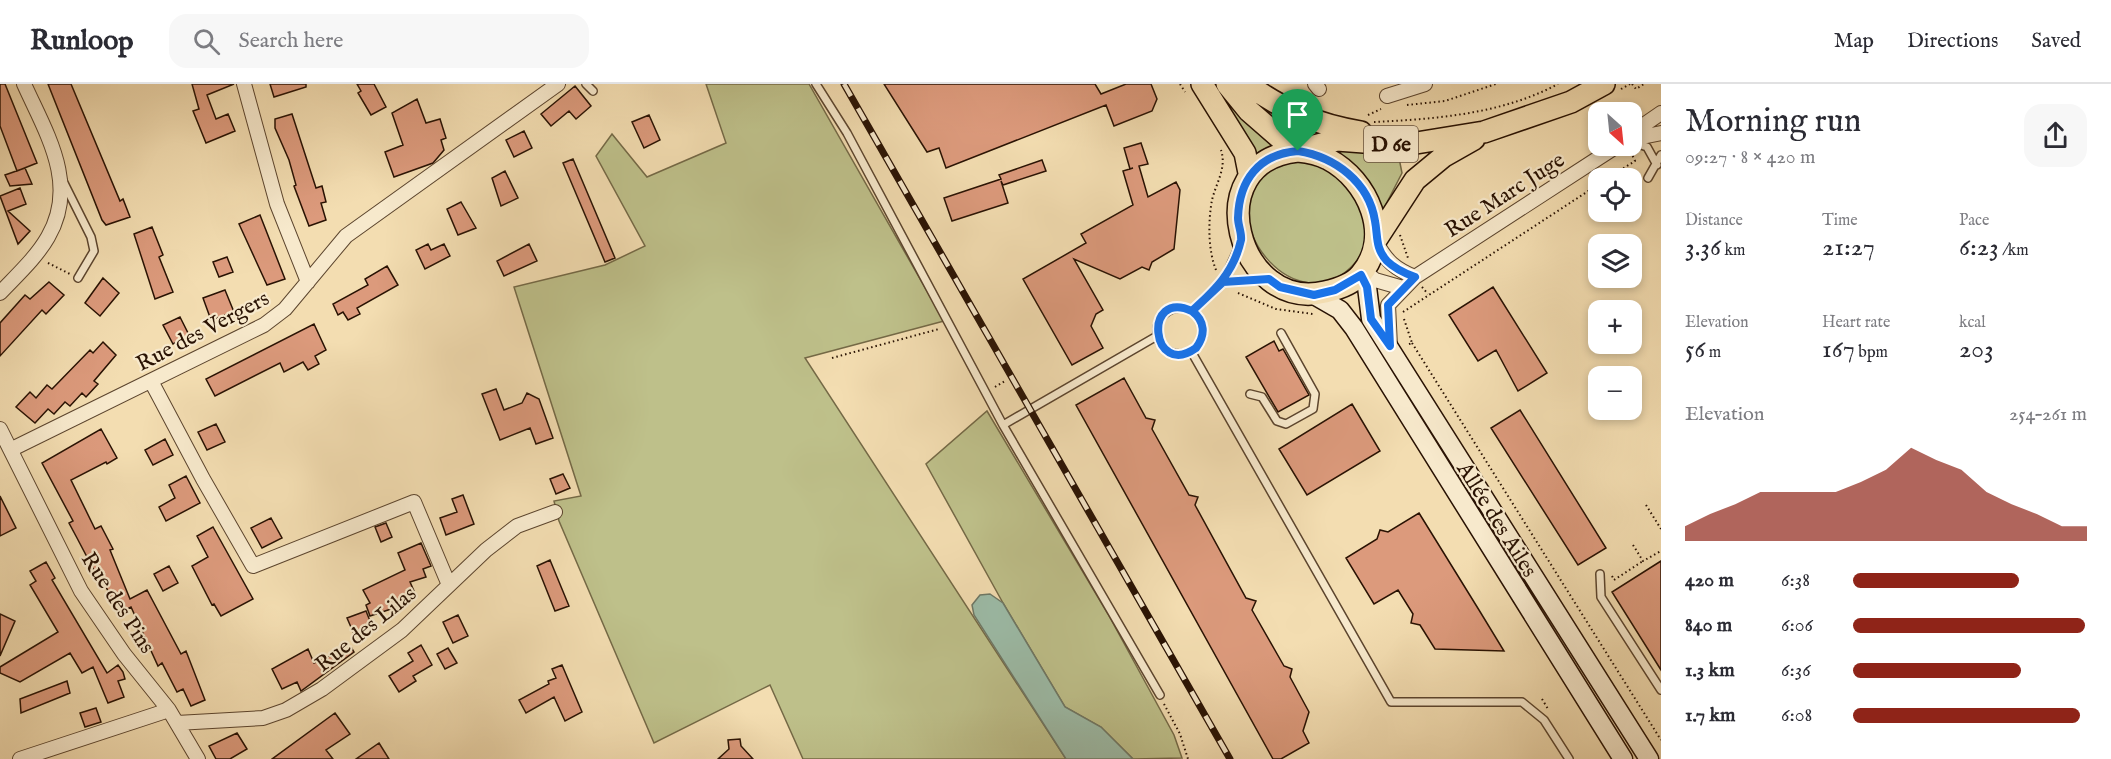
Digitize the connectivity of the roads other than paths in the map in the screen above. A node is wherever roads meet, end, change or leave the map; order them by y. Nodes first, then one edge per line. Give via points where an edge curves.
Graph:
1 (24, 84) edge
2 (244, 84) edge
3 (558, 84) edge
4 (586, 84) edge
5 (816, 84) edge
6 (1202, 84) edge
7 (1227, 84) edge
8 (1247, 84) edge
9 (1425, 84) edge
10 (1612, 87) edge
11 (592, 91) dead end
12 (1387, 102) road end
13 (1661, 113) edge
14 (1642, 126) edge
15 (1484, 132) junction
16 (1661, 133) edge
17 (1642, 138) edge
18 (1642, 145) edge
19 (1296, 151) junction
20 (1661, 155) edge
21 (1602, 156) edge
22 (1657, 165) junction
23 (1249, 173) junction
24 (1648, 178) dead end
25 (62, 179) junction
26 (1242, 239) junction
27 (1376, 241) junction
28 (1362, 273) junction
29 (1415, 277) junction
30 (78, 278) road end
31 (1269, 279) junction
32 (308, 282) junction
33 (1223, 282) junction
34 (1403, 288) junction
35 (0, 293) edge
36 (1314, 295) junction
37 (1192, 311) junction
38 (1281, 333) dead end
39 (1157, 336) junction
40 (1390, 346) junction
41 (1191, 351) junction
42 (151, 381) junction
43 (1250, 393) dead end
44 (1003, 425) junction
45 (0, 429) edge
46 (12, 448) junction
47 (555, 512) dead end
48 (1600, 574) dead end
49 (449, 585) junction
50 (1661, 690) edge
51 (1160, 695) road end
52 (170, 710) junction
53 (177, 723) junction
54 (20, 759) edge
55 (198, 759) edge
56 (1569, 759) edge
57 (1623, 759) edge
58 (1649, 759) edge

1 - 25 street via 57,158
2 - 32 street via 278,204
3 - 32 street, Rue des Vergers via 346,236
4 - 11 lane
5 - 44 lane via 847,134
6 - 23 main road via 1245,153
7 - 19 main road via 1249,111
8 - 15 main road via 1280,107 1349,130 1395,137
9 - 12 street
10 - 15 main road, D 6e
13 - 14 street
15 - 19 main road, D 6e via 1404,145 1337,140
15 - 27 main road, D 6e via 1444,156 1415,180
16 - 17 street
18 - 22 lane
19 - 23 main road via 1262,161
19 - 27 main road via 1327,158 1360,185 1374,215
20 - 22 lane
21 - 29 street, Rue Marc Juge
22 - 24 lane
23 - 26 main road via 1238,206
25 - 30 lane via 94,251
25 - 35 street via 57,216 48,237
26 - 31 main road via 1256,267
26 - 33 lane
27 - 28 main road
27 - 29 street via 1385,260
28 - 34 street
28 - 36 main road via 1335,290
28 - 40 main road, Allée des Ailes via 1371,319
29 - 34 street, Rue Marc Juge
31 - 33 lane
31 - 36 main road via 1288,290
32 - 42 street, Rue des Vergers via 285,309 264,325
33 - 37 lane
34 - 40 street, Rue Marc Juge via 1388,305
36 - 57 main road, Allée des Ailes via 1340,310 1354,328
37 - 39 lane via 1169,310 1158,324
37 - 41 lane via 1203,331 1200,343
38 - 43 lane via 1315,394 1313,409 1286,424 1277,421 1262,397
39 - 41 lane via 1163,347 1173,353
39 - 44 lane
40 - 58 main road, Allée des Ailes
41 - 56 lane via 1391,702 1521,702 1544,720
42 - 46 street, Rue des Vergers
42 - 49 street via 253,566 414,502
44 - 51 lane
45 - 46 street, Rue des Pins
46 - 52 street, Rue des Pins via 81,591 124,654
47 - 49 street, Rue des Lilas via 517,526
48 - 50 lane via 1601,597
49 - 53 street, Rue des Lilas via 402,630 322,689 286,710 263,718
52 - 53 street, Rue des Pins
52 - 54 street
53 - 55 street, Rue des Pins

